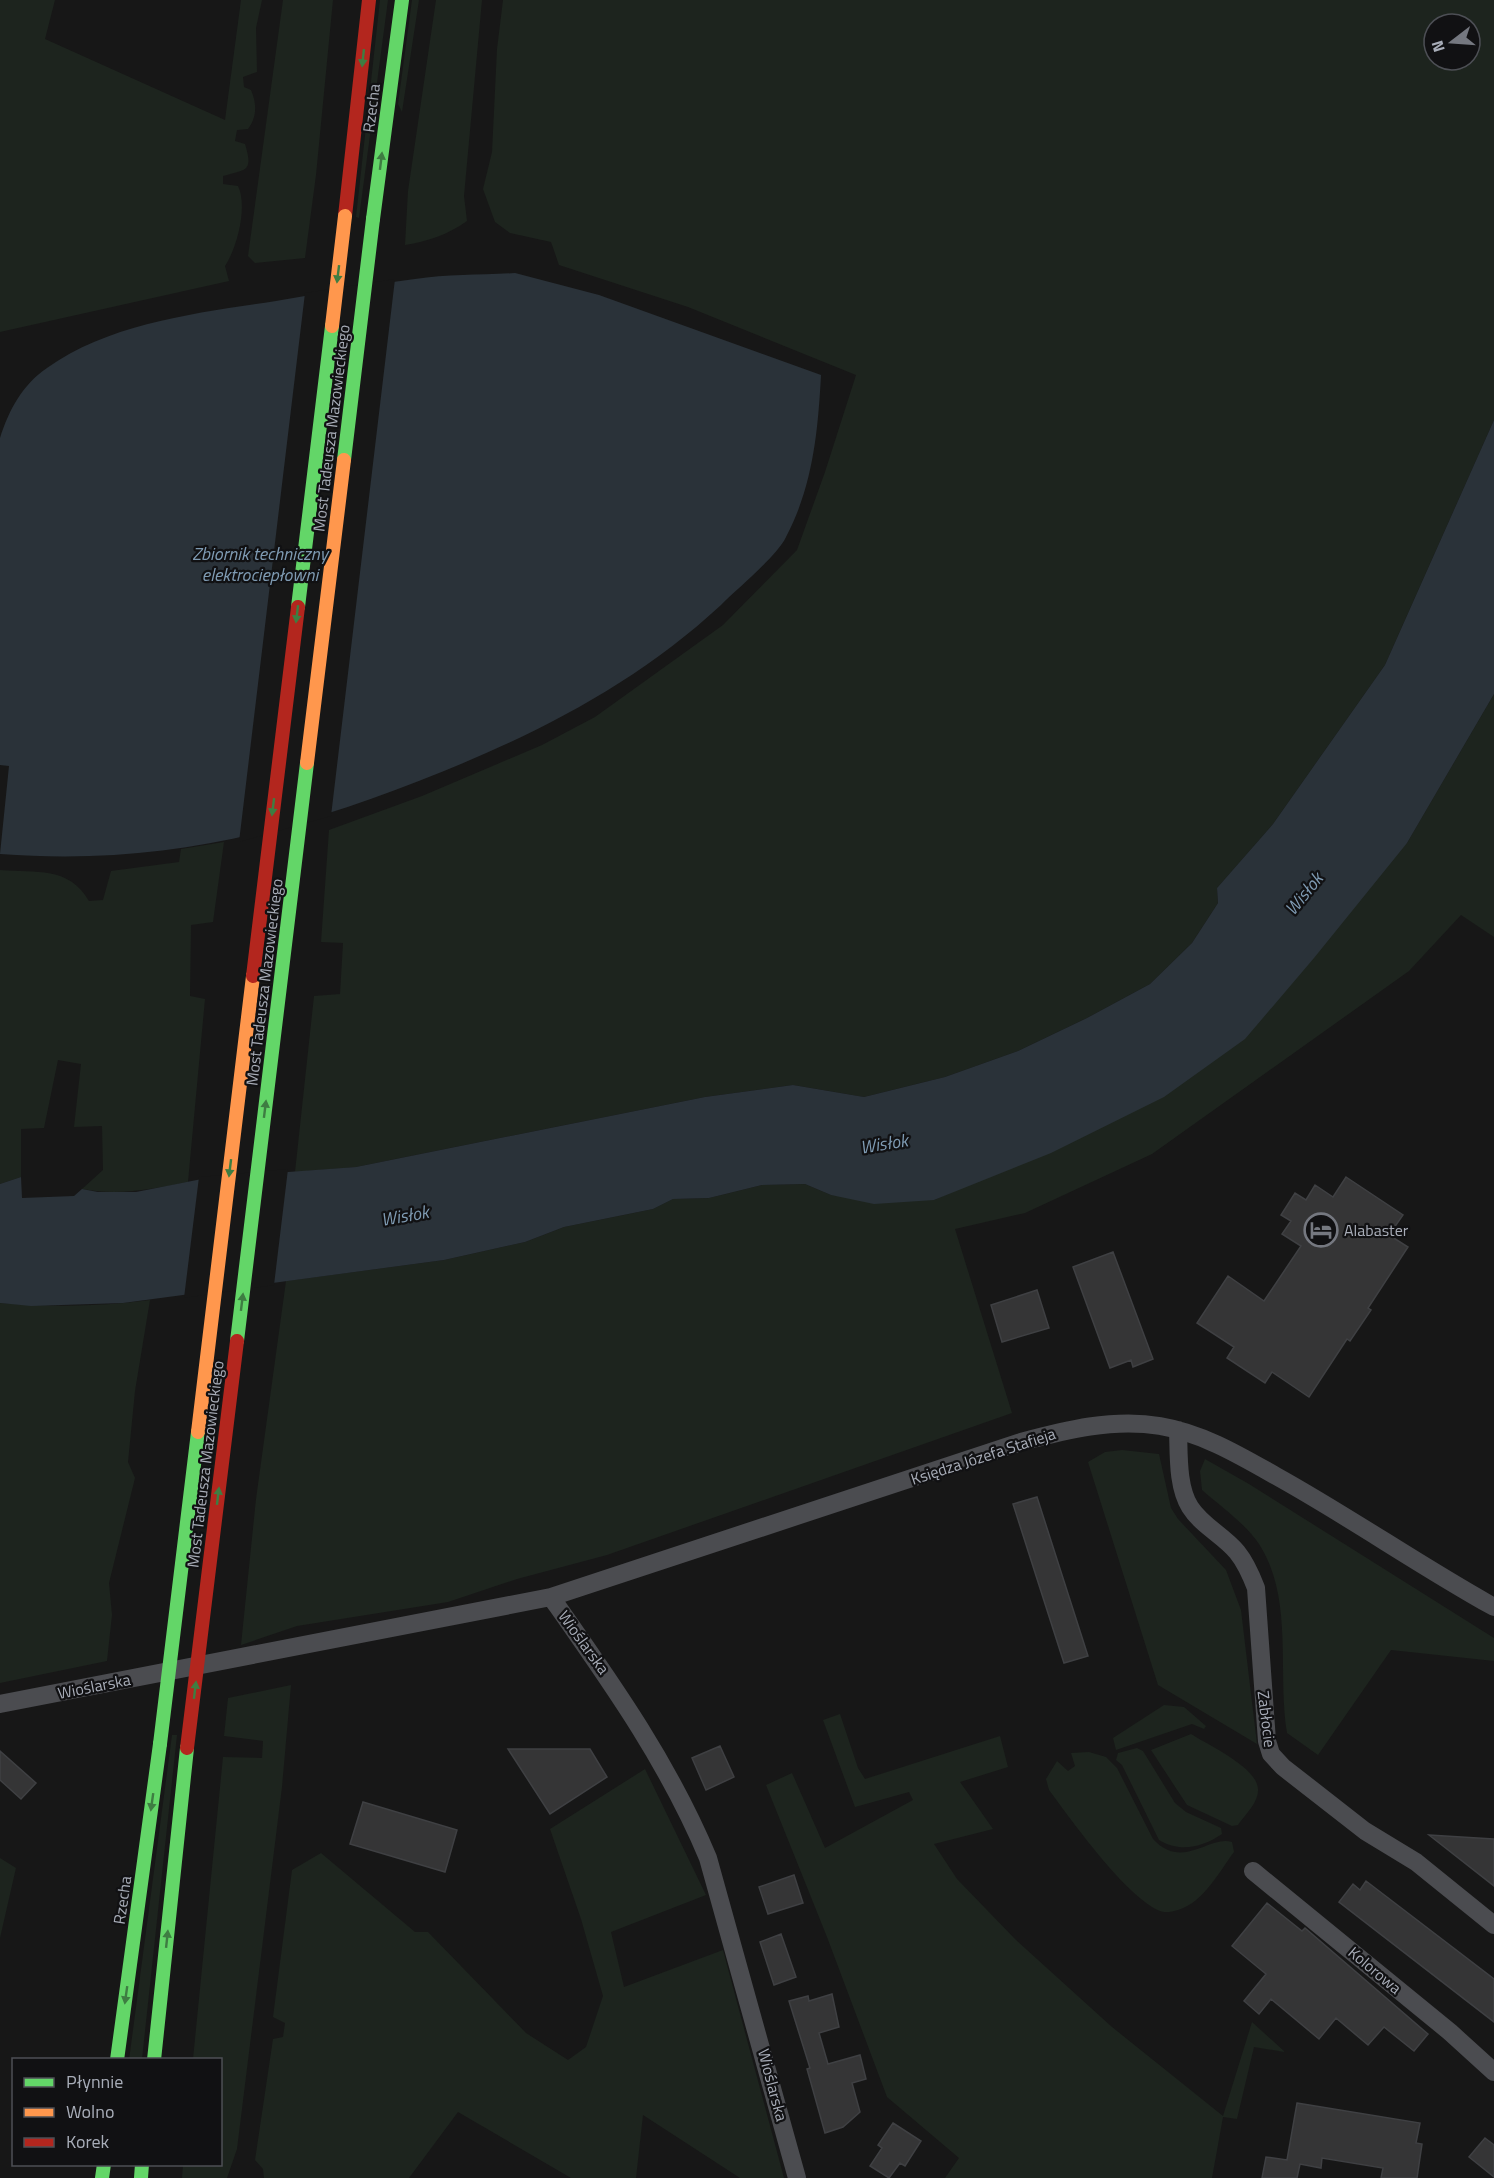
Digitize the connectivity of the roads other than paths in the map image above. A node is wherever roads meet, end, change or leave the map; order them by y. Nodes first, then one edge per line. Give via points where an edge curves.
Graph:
1 (369, 0) edge
2 (402, 0) edge
3 (345, 216) joint
4 (373, 219) joint
5 (1178, 1430) junction
6 (551, 1597) junction
7 (1494, 1607) edge
8 (0, 1704) edge
9 (160, 1744) joint
10 (1253, 1871) dead end
11 (1494, 1925) edge
12 (117, 2058) edge
13 (154, 2058) edge
14 (1494, 2072) edge
15 (797, 2178) edge

1 -> 3 main road, Rzecha
4 -> 2 main road, Rzecha
3 -> 9 main road, Most Tadeusza Mazowieckiego, bridge
13 -> 4 main road, Most Tadeusza Mazowieckiego, bridge via 188,1748
5 - 6 street, Księdza Józefa Stafieja via 1129,1424 1058,1432
5 - 7 street, Księdza Józefa Stafieja via 1228,1449 1316,1498
5 - 11 street, Zabłocie via 1183,1490 1189,1506 1201,1522 1236,1550 1256,1588 1271,1754 1365,1831 1416,1862
6 - 8 street, Wioślarska
6 - 15 street, Wioślarska via 634,1715 694,1825 721,1900
9 -> 12 main road, Rzecha
10 - 14 street, Kolorowa

